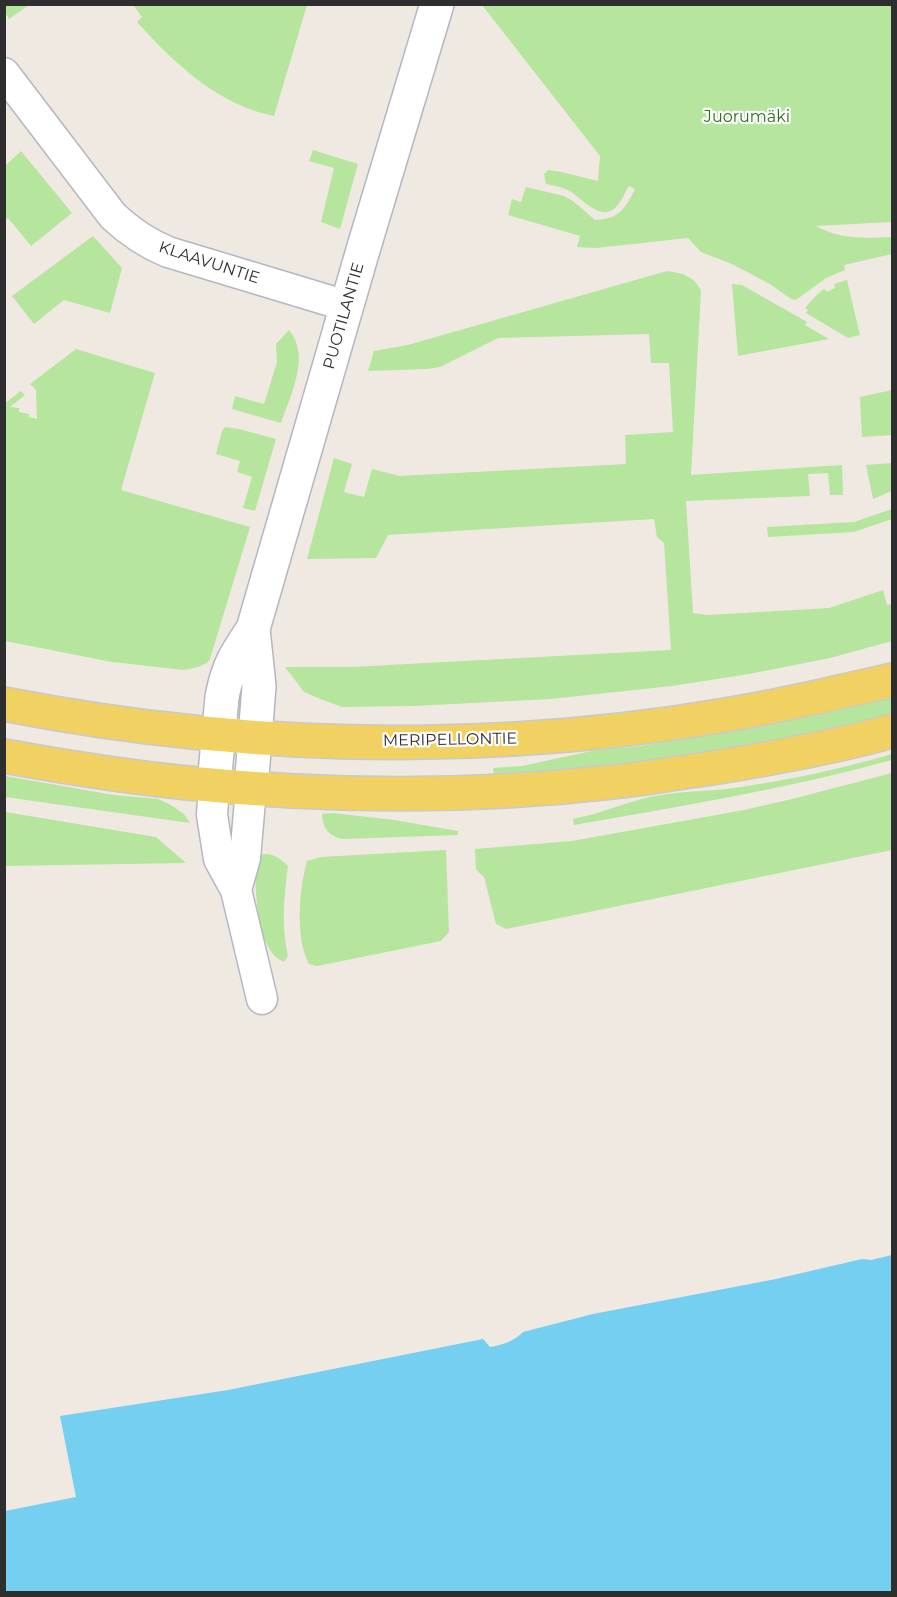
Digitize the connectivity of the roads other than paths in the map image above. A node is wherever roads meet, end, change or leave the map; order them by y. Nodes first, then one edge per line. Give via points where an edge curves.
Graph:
1 (437, 4) edge
2 (4, 73) edge
3 (347, 306) junction
4 (253, 629) junction
5 (892, 680) edge
6 (4, 704) edge
7 (892, 731) edge
8 (219, 735) junction
9 (255, 737) junction
10 (4, 756) edge
11 (214, 785) junction
12 (251, 789) junction
13 (236, 890) junction
14 (262, 999) dead end

1 - 3 street, PUOTILANTIE
2 - 3 street, KLAAVUNTIE via 113,216 147,243
3 - 4 street, PUOTILANTIE
4 - 8 street, PUOTILANTIE via 228,674
4 - 9 street, PUOTILANTIE via 259,686
5 - 9 main road, MERIPELLONTIE via 698,720 610,731 450,742
6 - 8 main road, MERIPELLONTIE via 107,722
7 - 12 main road via 739,764 624,781 479,792
8 - 9 main road, MERIPELLONTIE
8 - 11 street, PUOTILANTIE
9 - 12 street, PUOTILANTIE
10 - 11 main road
11 - 12 main road
11 - 13 street via 212,815 219,859
12 - 13 street via 245,858
13 - 14 street

